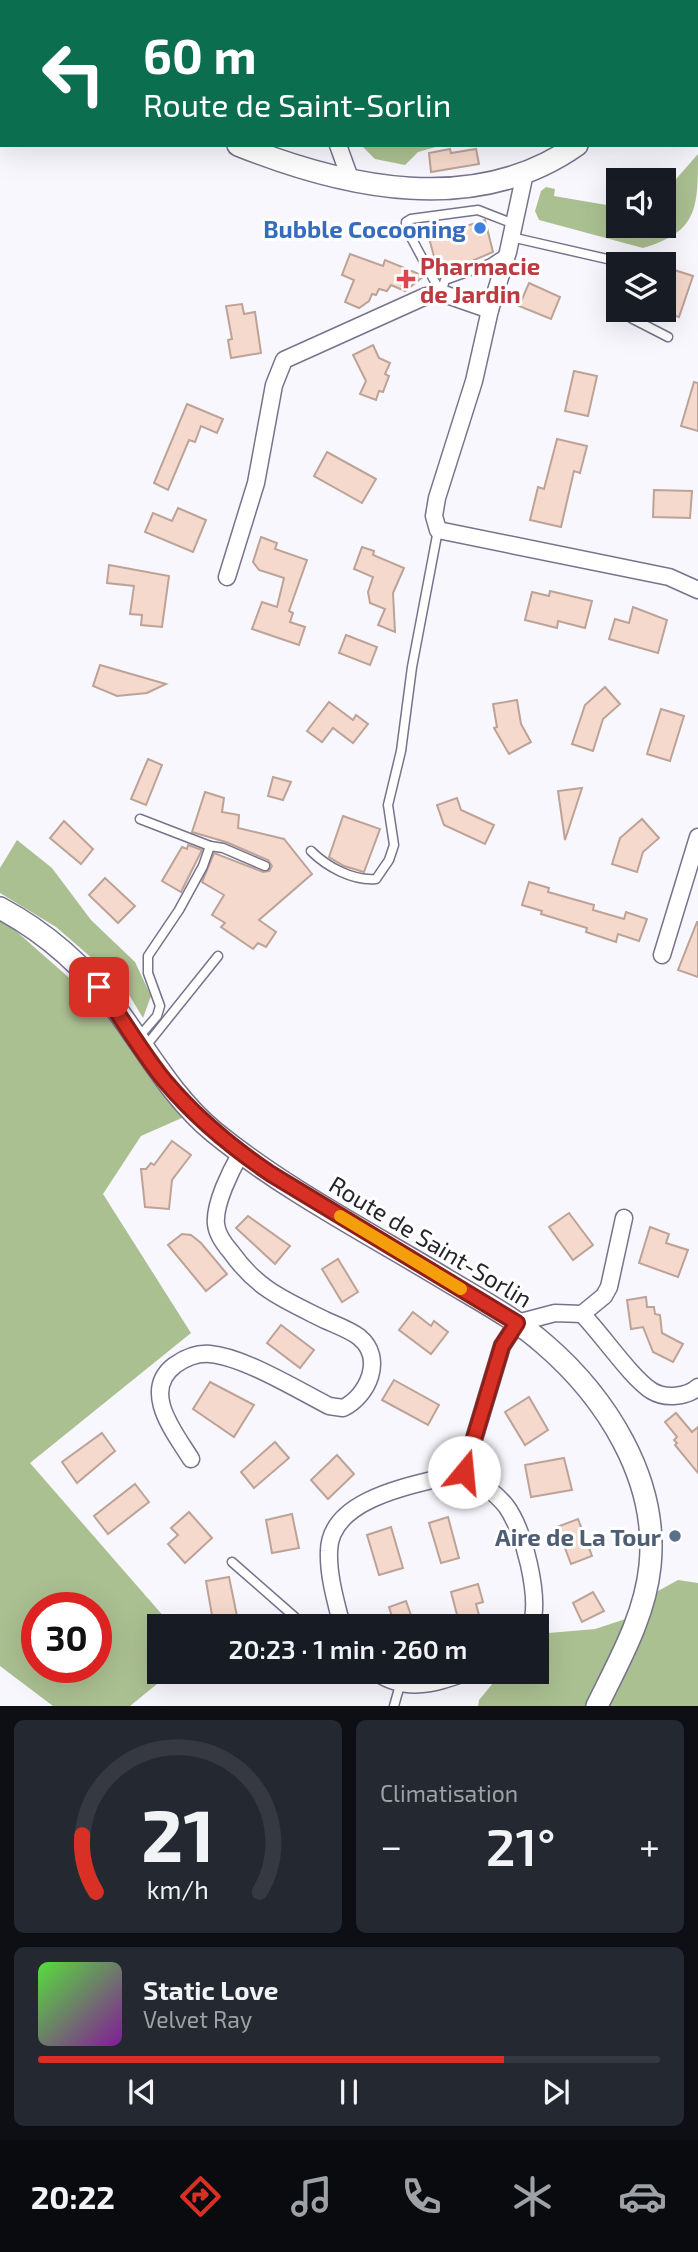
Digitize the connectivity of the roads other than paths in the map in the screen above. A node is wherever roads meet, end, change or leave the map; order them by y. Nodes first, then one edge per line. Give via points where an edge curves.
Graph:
1 (244, 147) edge
2 (339, 147) edge
3 (573, 147) edge
4 (525, 173) junction
5 (351, 181) junction
6 (511, 238) junction
7 (606, 259) edge
8 (441, 293) junction
9 (490, 310) junction
10 (636, 322) edge
11 (668, 337) dead end
12 (438, 530) junction
13 (227, 577) dead end
14 (698, 590) edge
15 (141, 819) dead end
16 (698, 836) edge
17 (210, 846) junction
18 (311, 851) dead end
19 (265, 866) dead end
20 (0, 908) edge
21 (662, 955) dead end
22 (218, 956) dead end
23 (140, 1044) junction
24 (241, 1153) junction
25 (624, 1218) dead end
26 (582, 1314) junction
27 (517, 1323) junction
28 (698, 1387) edge
29 (191, 1460) dead end
30 (464, 1472) junction
31 (232, 1562) dead end
32 (290, 1614) edge
33 (339, 1614) edge
34 (533, 1614) edge
35 (413, 1684) edge
36 (400, 1685) joint
37 (394, 1706) edge
38 (597, 1706) edge

1 - 5 street
2 - 5 street
3 - 4 street
4 - 5 street via 437,190
4 - 6 street
6 - 7 lane
6 - 8 lane via 489,264 445,280
6 - 8 lane via 478,210 407,222
6 - 9 street
8 - 9 street
8 - 13 street via 284,360 274,385 256,483
9 - 12 street via 474,381 437,498 434,516
10 - 11 lane
12 - 14 street via 669,577
12 - 18 lane via 388,805 394,845 389,860 376,879 368,880 327,866
15 - 17 lane
16 - 21 street
17 - 19 lane
17 - 23 lane via 203,866 148,956 148,973 160,1006
20 - 23 street, Route de Saint-Sorlin via 43,933 78,964
22 - 23 lane via 159,1033
23 - 24 street, Route de Saint-Sorlin via 163,1079 195,1114
24 - 27 street, Route de Saint-Sorlin
24 - 29 street via 230,1171 216,1216 220,1238 268,1293 361,1339 372,1368 362,1395 344,1408 329,1406 242,1363 211,1354 182,1360 167,1371 159,1395 170,1426
25 - 26 street via 609,1287
26 - 27 street via 555,1314
26 - 28 street via 652,1391 670,1396 692,1393
27 - 30 street via 502,1346
27 - 38 street, Route de Saint-Sorlin via 562,1360 599,1404 628,1452 645,1494 652,1540 645,1593
30 - 33 street via 375,1497 346,1515 329,1548
30 - 34 street via 500,1500 512,1517 534,1585
31 - 32 lane
35 - 36 street
36 - 37 lane

